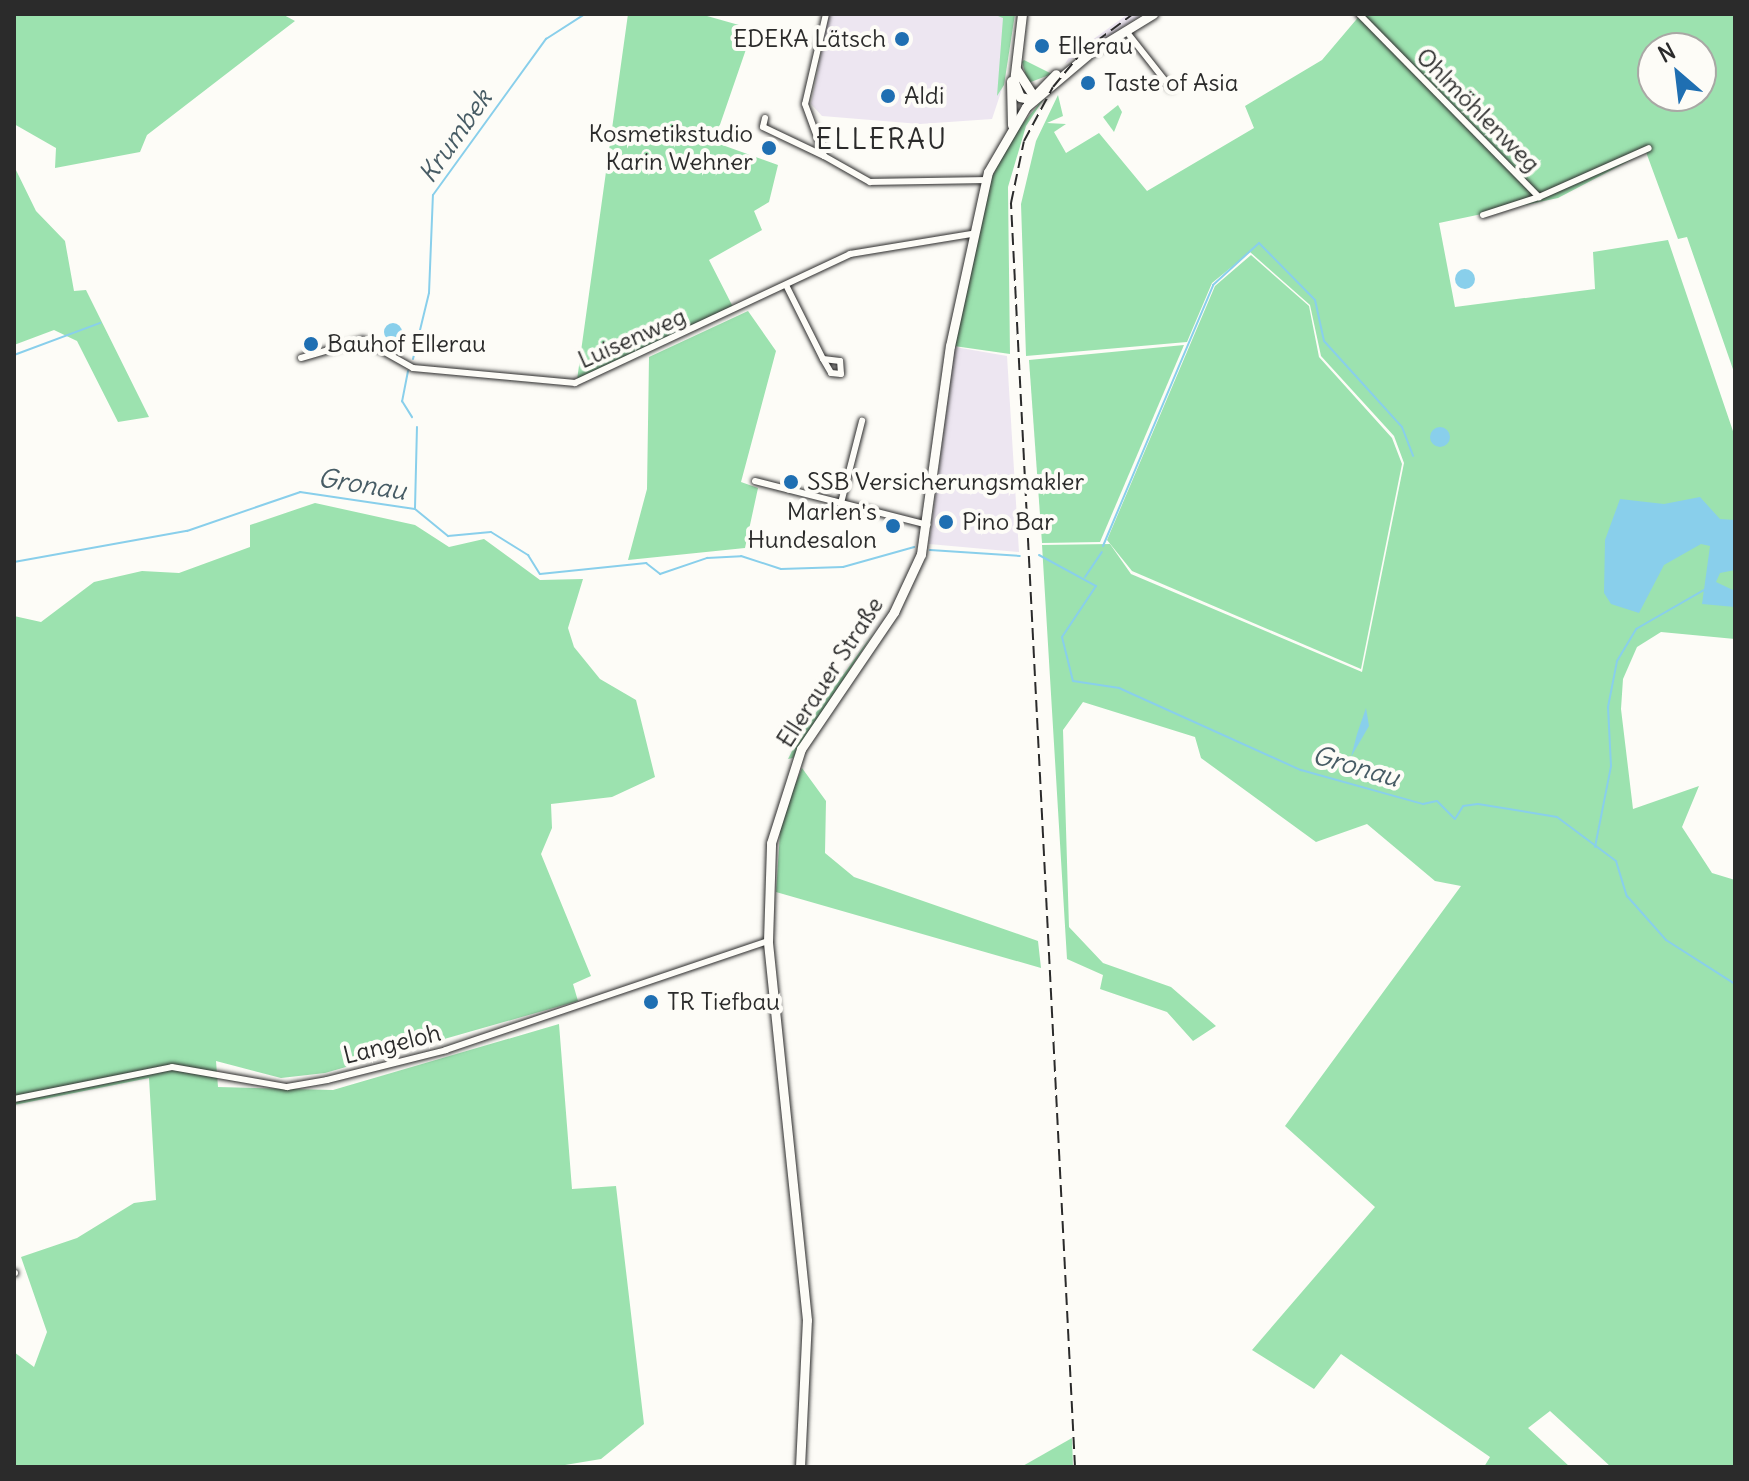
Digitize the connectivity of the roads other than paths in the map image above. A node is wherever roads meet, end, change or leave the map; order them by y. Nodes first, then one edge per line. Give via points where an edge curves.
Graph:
1 (826, 14) edge
2 (1022, 14) edge
3 (1153, 14) edge
4 (1359, 14) edge
5 (1126, 31) junction
6 (1015, 66) junction
7 (1171, 88) dead end
8 (1030, 100) junction
9 (765, 118) dead end
10 (1012, 126) junction
11 (1649, 148) dead end
12 (824, 156) junction
13 (985, 180) junction
14 (1539, 197) junction
15 (1483, 215) dead end
16 (971, 234) junction
17 (787, 287) junction
18 (301, 358) dead end
19 (823, 359) dead end
20 (862, 421) dead end
21 (755, 481) dead end
22 (841, 503) junction
23 (927, 525) junction
24 (768, 941) junction
25 (14, 1099) edge
26 (800, 1467) edge

1 - 12 street via 805,104
2 - 6 main road
3 - 5 main road, Ellerauer Straße
4 - 14 street, Ohlmöhlenweg
5 - 7 street
5 - 8 main road, Ellerauer Straße
6 - 8 main road via 1015,89
6 - 10 main road
8 - 10 main road, Ellerauer Straße
9 - 12 street via 763,127
10 - 13 main road, Ellerauer Straße
11 - 14 street, Ohlmöhlenweg
12 - 13 street via 870,182
13 - 16 main road, Ellerauer Straße
14 - 15 street, Ohlmöhlenweg
16 - 17 street, Luisenweg via 873,247
16 - 23 main road, Ellerauer Straße
17 - 18 street, Luisenweg via 575,383 413,368 363,340
17 - 19 street
20 - 22 street
21 - 22 street
22 - 23 street
23 - 24 main road, Ellerauer Straße via 894,612 791,770 771,843
24 - 25 street, Langeloh via 446,1050 327,1080 287,1087 172,1067
24 - 26 main road, Ellerauer Straße via 801,1211 808,1364

